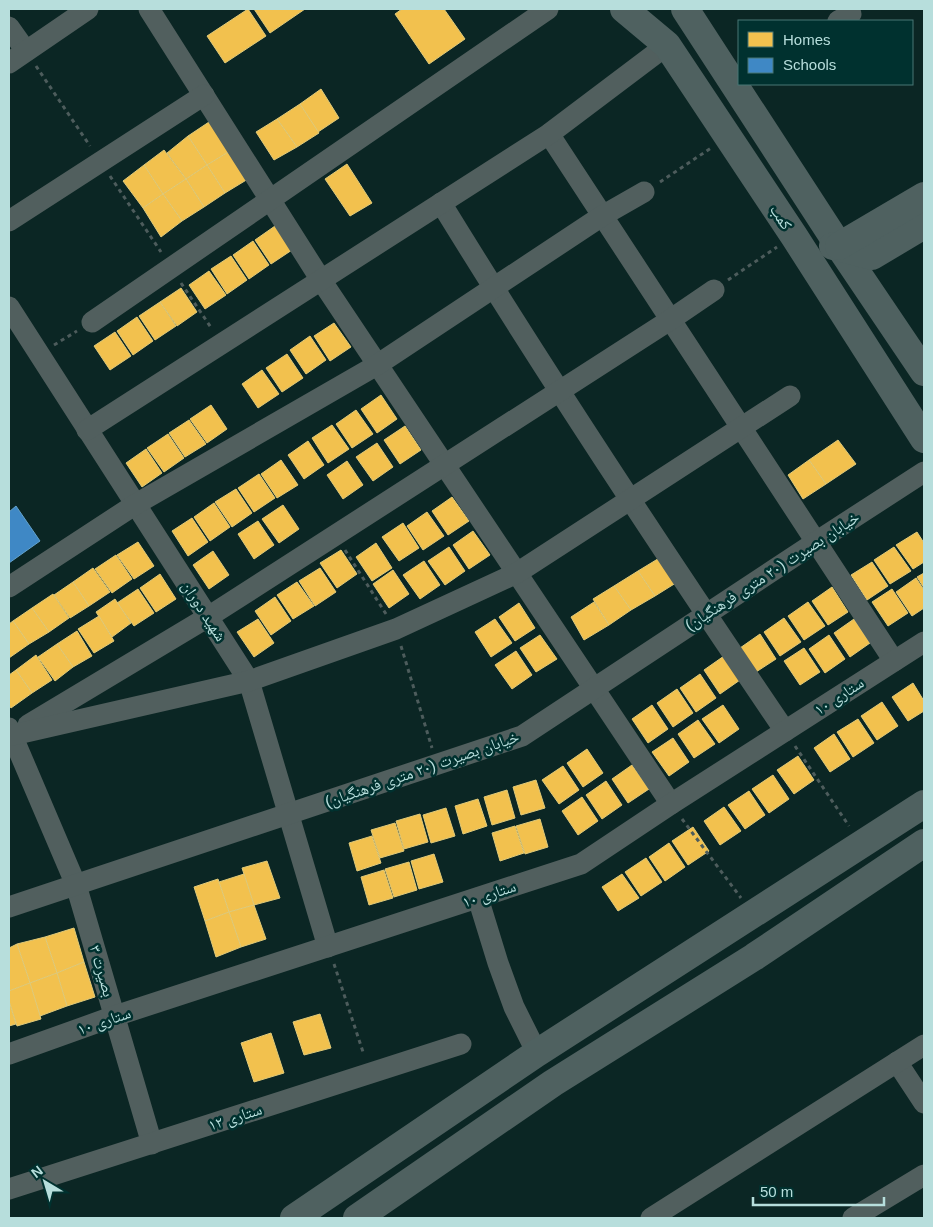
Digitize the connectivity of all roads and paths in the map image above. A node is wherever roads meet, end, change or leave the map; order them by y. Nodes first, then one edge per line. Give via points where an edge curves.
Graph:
1 (88, 9) edge
2 (149, 9) edge
3 (548, 9) edge
4 (624, 9) edge
5 (685, 9) edge
6 (9, 27) edge
7 (667, 45) junction
8 (26, 51) junction
9 (9, 63) edge
10 (735, 78) edge
11 (739, 85) edge
12 (204, 95) junction
13 (549, 134) junction
14 (728, 136) junction
15 (100, 162) junction
16 (644, 192) joint
17 (924, 196) edge
18 (270, 199) junction
19 (441, 203) junction
20 (602, 216) junction
21 (9, 221) edge
22 (924, 225) edge
23 (796, 240) junction
24 (839, 246) junction
25 (171, 268) junction
26 (321, 280) junction
27 (493, 288) junction
28 (714, 290) joint
29 (9, 307) edge
30 (670, 320) junction
31 (92, 322) joint
32 (222, 344) junction
33 (39, 354) junction
34 (377, 364) junction
35 (924, 372) edge
36 (560, 390) junction
37 (790, 396) dead end
38 (741, 427) junction
39 (88, 430) junction
40 (924, 439) edge
41 (444, 465) junction
42 (924, 472) edge
43 (630, 499) junction
44 (136, 504) junction
45 (335, 535) junction
46 (816, 542) junction
47 (517, 573) junction
48 (9, 588) edge
49 (706, 614) junction
50 (208, 616) junction
51 (396, 629) junction
52 (924, 642) edge
53 (894, 661) junction
54 (249, 681) junction
55 (594, 688) junction
56 (785, 731) junction
57 (10, 733) edge
58 (437, 764) junction
59 (671, 804) junction
60 (924, 804) edge
61 (288, 814) junction
62 (924, 843) edge
63 (862, 844) junction
64 (76, 885) junction
65 (478, 898) junction
66 (9, 907) edge
67 (753, 914) junction
68 (328, 947) junction
69 (115, 1016) junction
70 (461, 1044) dead end
71 (924, 1045) edge
72 (538, 1053) junction
73 (9, 1054) edge
74 (898, 1062) junction
75 (371, 1074) junction
76 (924, 1103) edge
77 (152, 1144) junction
78 (924, 1175) edge
79 (9, 1189) edge
80 (294, 1218) edge
81 (357, 1218) edge
82 (651, 1218) edge
83 (853, 1218) edge

1 - 8 street
2 - 12 street
3 - 18 street
4 - 7 street, کمب
5 - 10 street, کمب
6 - 8 street
7 - 13 street
7 - 14 street, کمب
8 - 9 street
8 - 15 path
11 - 24 street, کمب
12 - 15 street
12 - 18 street
13 - 19 street
13 - 20 street
14 - 16 path
14 - 23 street, کمب
15 - 21 street
15 - 25 path
16 - 20 street
17 - 24 street
18 - 25 street
18 - 26 street
19 - 26 street
19 - 27 street
20 - 27 street
20 - 30 street
22 - 24 street via 872,256
23 - 24 street
23 - 28 path
23 - 40 street, کمب
24 - 35 street, کمب
25 - 31 street
25 - 32 path
26 - 32 street
26 - 34 street
27 - 34 street
27 - 36 street
28 - 30 street
29 - 33 street, شهید دوران
30 - 36 street
30 - 38 street
31 - 33 path
32 - 39 street
33 - 39 street, شهید دوران
34 - 41 street
34 - 44 street
36 - 41 street
36 - 43 street
37 - 38 street
38 - 43 street
38 - 46 street
39 - 44 street, شهید دوران
41 - 45 street
41 - 47 street
42 - 46 street, خیابان بصیرت (۲۰ متری فرهنگیان)
43 - 47 street
43 - 49 street
44 - 48 street
44 - 50 street, شهید دوران
45 - 50 street
45 - 51 path
46 - 49 street, خیابان بصیرت (۲۰ متری فرهنگیان)
46 - 53 street
47 - 51 street
47 - 55 street
49 - 55 street, خیابان بصیرت (۲۰ متری فرهنگیان)
49 - 56 street
50 - 54 street, شهید دوران
50 - 57 street
51 - 54 street
51 - 58 path
52 - 53 street, ستاری ۱۰
53 - 56 street, ستاری ۱۰
54 - 57 street
54 - 61 street, شهید دوران
55 - 58 street, خیابان بصیرت (۲۰ متری فرهنگیان) via 522,736
55 - 59 street
56 - 59 street, ستاری ۱۰
56 - 63 path
57 - 64 street, بصیرت ۳
58 - 61 street, خیابان بصیرت (۲۰ متری فرهنگیان)
59 - 65 street, ستاری ۱۰ via 581,864
59 - 67 path
60 - 63 street
61 - 64 street, خیابان بصیرت (۲۰ متری فرهنگیان)
61 - 68 street, شهید دوران
62 - 81 street via 754,957 554,1083
63 - 67 street
64 - 66 street, خیابان بصیرت (۲۰ متری فرهنگیان)
64 - 69 street, بصیرت ۳
65 - 68 street, ستاری ۱۰
65 - 72 street via 514,1007
67 - 72 street
68 - 69 street, ستاری ۱۰
68 - 75 path
69 - 73 street, ستاری ۱۰
69 - 77 street, بصیرت ۳
70 - 75 street, ستاری ۱۲
71 - 74 street
72 - 80 street
74 - 76 street
74 - 82 street
75 - 77 street, ستاری ۱۲
77 - 79 street, ستاری ۱۲
78 - 83 street

